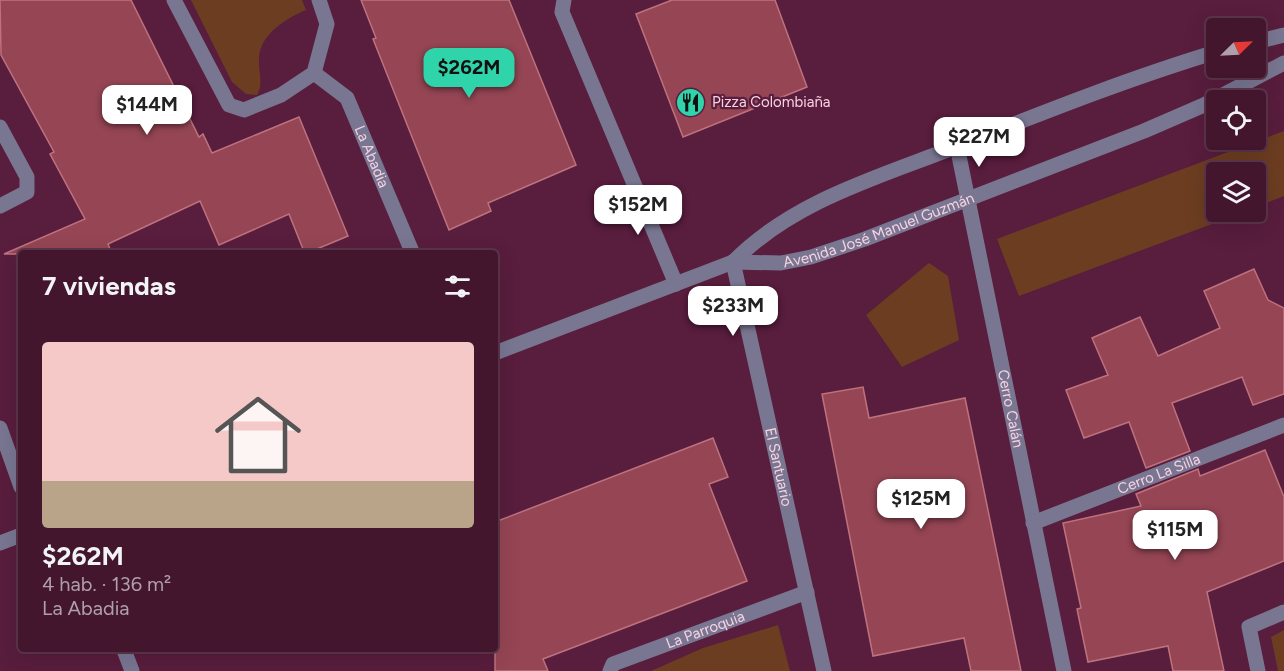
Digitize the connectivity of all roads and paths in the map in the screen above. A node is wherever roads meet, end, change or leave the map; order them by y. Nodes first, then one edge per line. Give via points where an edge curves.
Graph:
1 (174, 0) edge
2 (319, 0) edge
3 (564, 0) edge
4 (1284, 35) edge
5 (1266, 40) edge
6 (1206, 55) edge
7 (1284, 63) edge
8 (314, 73) junction
9 (0, 127) edge
10 (957, 146) junction
11 (969, 198) junction
12 (0, 206) edge
13 (411, 250) edge
14 (734, 262) junction
15 (676, 284) junction
16 (498, 352) edge
17 (1284, 425) edge
18 (0, 428) edge
19 (18, 478) edge
20 (1033, 523) junction
21 (18, 536) edge
22 (0, 543) edge
23 (807, 592) junction
24 (1284, 612) edge
25 (125, 652) edge
26 (132, 671) edge
27 (610, 671) edge
28 (824, 671) edge
29 (1064, 671) edge
30 (1258, 671) edge

1 - 8 street via 229,105 244,110 281,95
2 - 8 street via 327,24
3 - 15 street via 562,12
4 - 5 street
6 - 10 street, Avenida José Manuel Guzmán via 1132,79
7 - 11 street, Avenida José Manuel Guzmán via 1204,105
8 - 13 street, La Abadia via 347,98
9 - 12 street via 27,177 27,192
10 - 11 street, Cerro Calán
10 - 14 street, Avenida José Manuel Guzmán via 803,208 754,242
11 - 14 street, Avenida José Manuel Guzmán via 811,258
11 - 20 street, Cerro Calán
14 - 15 street, Avenida José Manuel Guzmán
14 - 23 street, El Santuario
15 - 16 street, Avenida José Manuel Guzmán
17 - 20 street, Cerro La Silla
18 - 19 street
20 - 29 street, Cerro Calán
21 - 22 street
23 - 27 street, La Parroquia via 612,664
23 - 28 street, El Santuario
24 - 30 street via 1249,627
25 - 26 street

